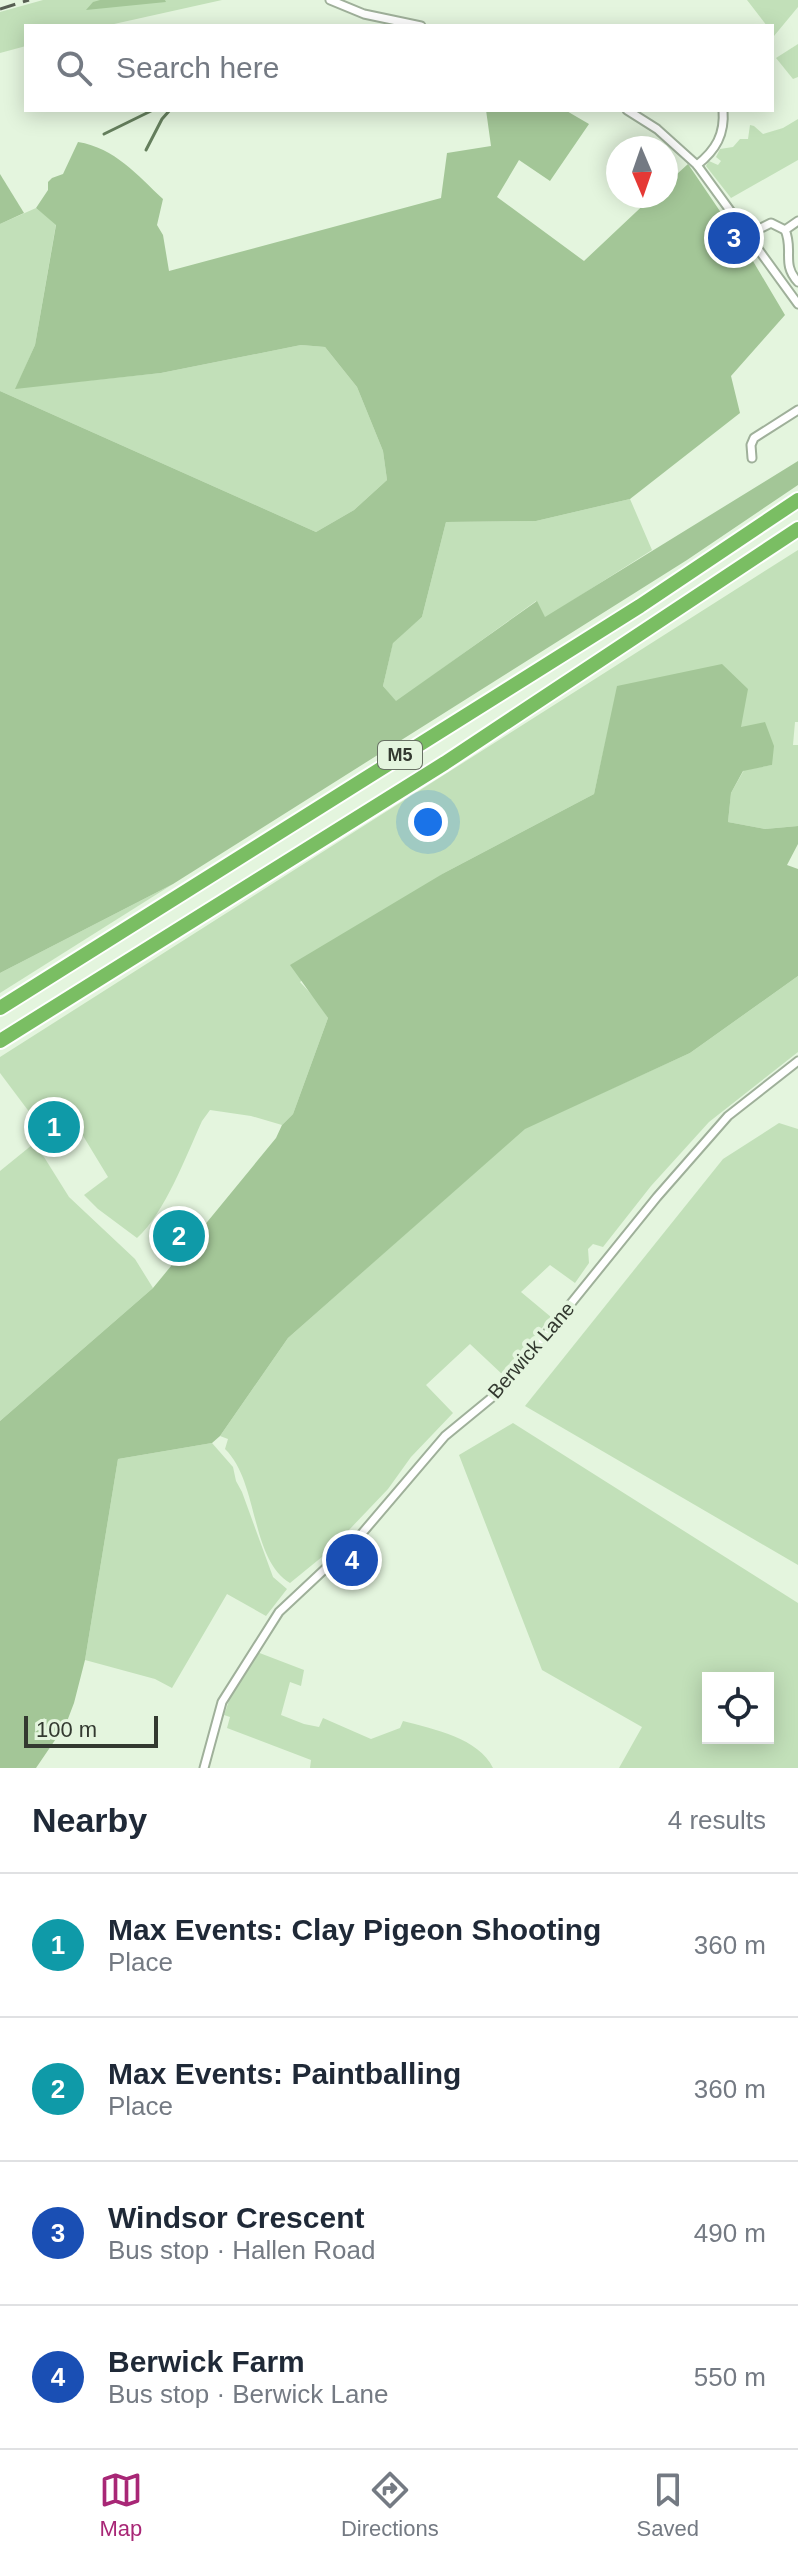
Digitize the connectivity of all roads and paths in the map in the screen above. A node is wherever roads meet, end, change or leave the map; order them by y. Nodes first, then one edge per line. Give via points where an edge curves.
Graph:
1 (330, 0) edge
2 (412, 24) edge
3 (630, 112) edge
4 (723, 112) edge
5 (697, 165) junction
6 (798, 221) edge
7 (785, 230) junction
8 (747, 235) junction
9 (798, 282) edge
10 (798, 304) edge
11 (798, 410) edge
12 (752, 458) dead end
13 (798, 500) edge
14 (798, 529) edge
15 (0, 1008) edge
16 (0, 1041) edge
17 (798, 1061) edge
18 (204, 1768) edge

1 - 2 street
3 - 5 street
4 - 5 street via 715,149
5 - 8 street
6 - 7 street
7 - 8 street via 771,223
7 - 9 street via 789,270
8 - 10 street
11 - 12 street via 754,438
13 - 15 highway, M5 via 640,606
14 - 16 highway, M5 via 431,772
17 - 18 street, Berwick Lane via 728,1116 501,1390 445,1436 358,1538 279,1612 222,1702

